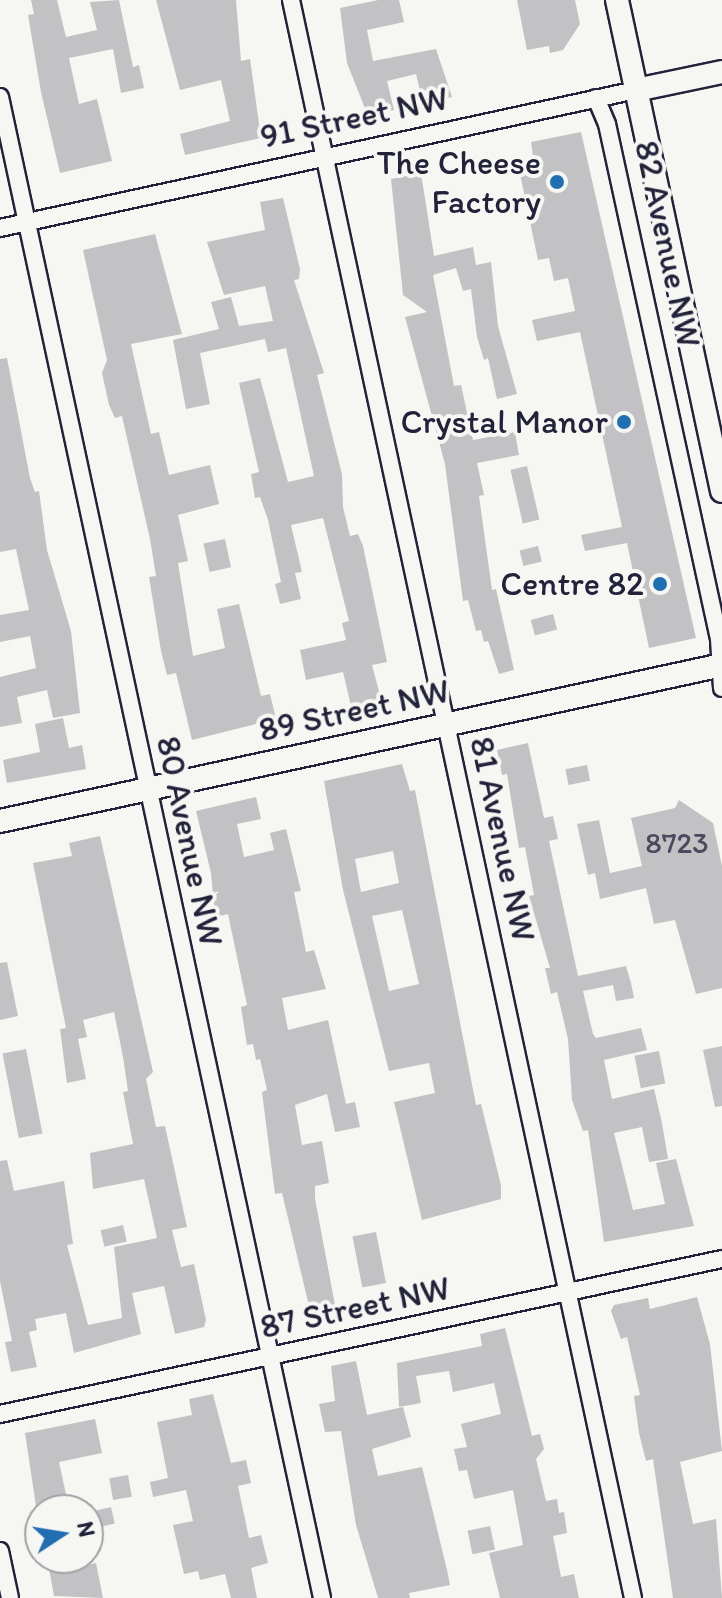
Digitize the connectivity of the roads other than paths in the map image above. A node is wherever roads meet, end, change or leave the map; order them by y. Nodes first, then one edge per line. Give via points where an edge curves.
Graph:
1 (291, 0) edge
2 (617, 0) edge
3 (722, 72) edge
4 (636, 90) junction
5 (0, 97) edge
6 (596, 98) junction
7 (325, 158) junction
8 (27, 222) junction
9 (0, 228) edge
10 (722, 491) edge
11 (722, 673) edge
12 (448, 724) junction
13 (148, 789) junction
14 (0, 821) edge
15 (722, 1259) edge
16 (568, 1292) junction
17 (270, 1356) junction
18 (0, 1414) edge
19 (0, 1551) edge
20 (10, 1598) edge
21 (322, 1598) edge
22 (633, 1598) edge

1 - 7 street, 81 Avenue NW
2 - 4 street, 82 Avenue NW
3 - 4 street, 91 Street NW
4 - 6 street, 91 Street NW
4 - 10 street, 82 Avenue NW
5 - 8 street, 80 Avenue NW
6 - 7 street, 91 Street NW
6 - 11 street, 82 Avenue NW via 607,124 719,639
7 - 8 street, 91 Street NW
7 - 12 street, 81 Avenue NW
8 - 9 street, 91 Street NW
8 - 13 street, 80 Avenue NW
11 - 12 street, 89 Street NW
12 - 13 street, 89 Street NW
12 - 16 street, 81 Avenue NW
13 - 14 street, 89 Street NW
13 - 17 street, 80 Avenue NW
15 - 16 street, 87 Street NW
16 - 17 street, 87 Street NW
16 - 22 street, 81 Avenue NW
17 - 18 street, 87 Street NW
17 - 21 street, 80 Avenue NW
19 - 20 street

